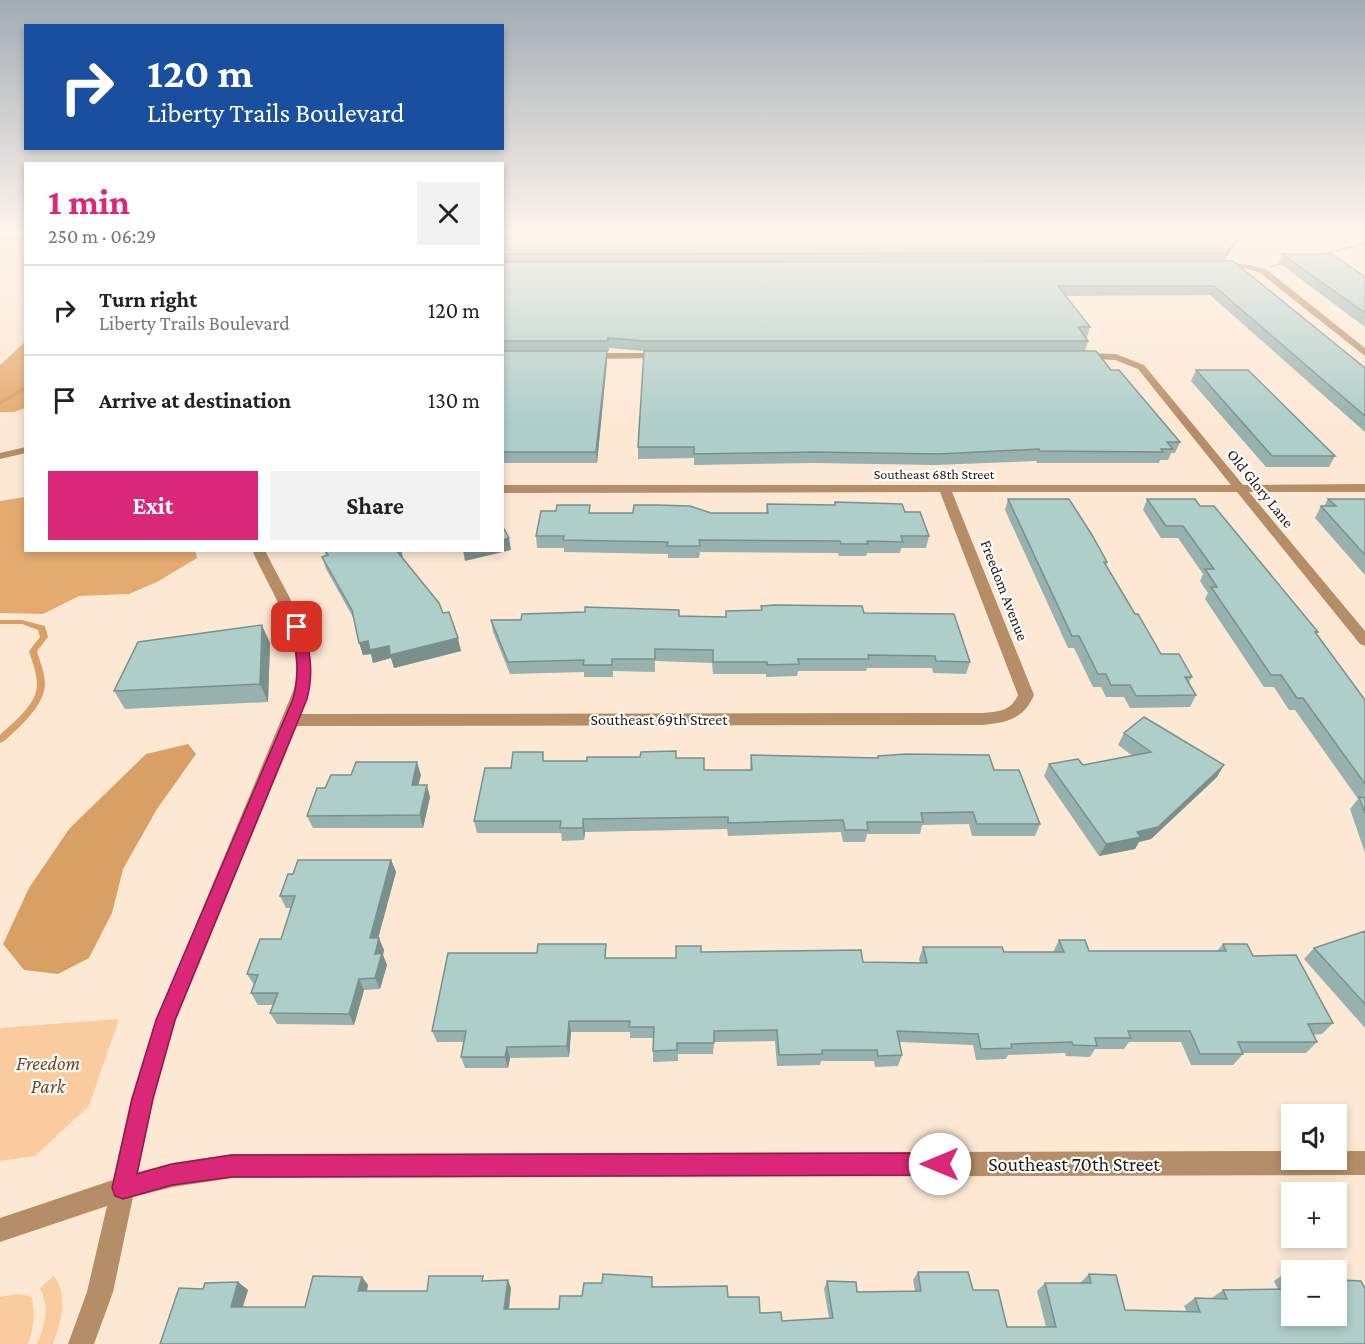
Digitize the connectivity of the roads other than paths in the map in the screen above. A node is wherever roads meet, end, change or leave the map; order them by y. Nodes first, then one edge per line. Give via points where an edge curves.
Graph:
1 (1294, 297) edge
2 (1365, 353) edge
3 (574, 356) edge
4 (669, 356) edge
5 (1074, 356) edge
6 (24, 450) edge
7 (0, 456) edge
8 (1365, 488) edge
9 (504, 489) edge
10 (945, 489) junction
11 (1240, 489) junction
12 (259, 552) edge
13 (1365, 641) edge
14 (1023, 705) joint
15 (291, 720) junction
16 (1365, 1163) edge
17 (123, 1188) junction
18 (0, 1230) edge
19 (81, 1344) edge

1 - 2 street
3 - 4 street
5 - 11 street, Old Glory Lane via 1129,360 1146,372
6 - 7 street
8 - 11 street, Southeast 68th Street
9 - 10 street, Southeast 68th Street
10 - 11 street, Southeast 68th Street
10 - 14 street, Freedom Avenue via 1026,694
11 - 13 street, Old Glory Lane
12 - 15 street via 303,644 304,683
14 - 15 street, Southeast 69th Street via 1012,715 999,718
15 - 17 street via 166,1020 142,1099
16 - 17 street, Southeast 70th Street via 232,1166 172,1175
17 - 18 street, Southeast 70th Street
17 - 19 street via 100,1292

